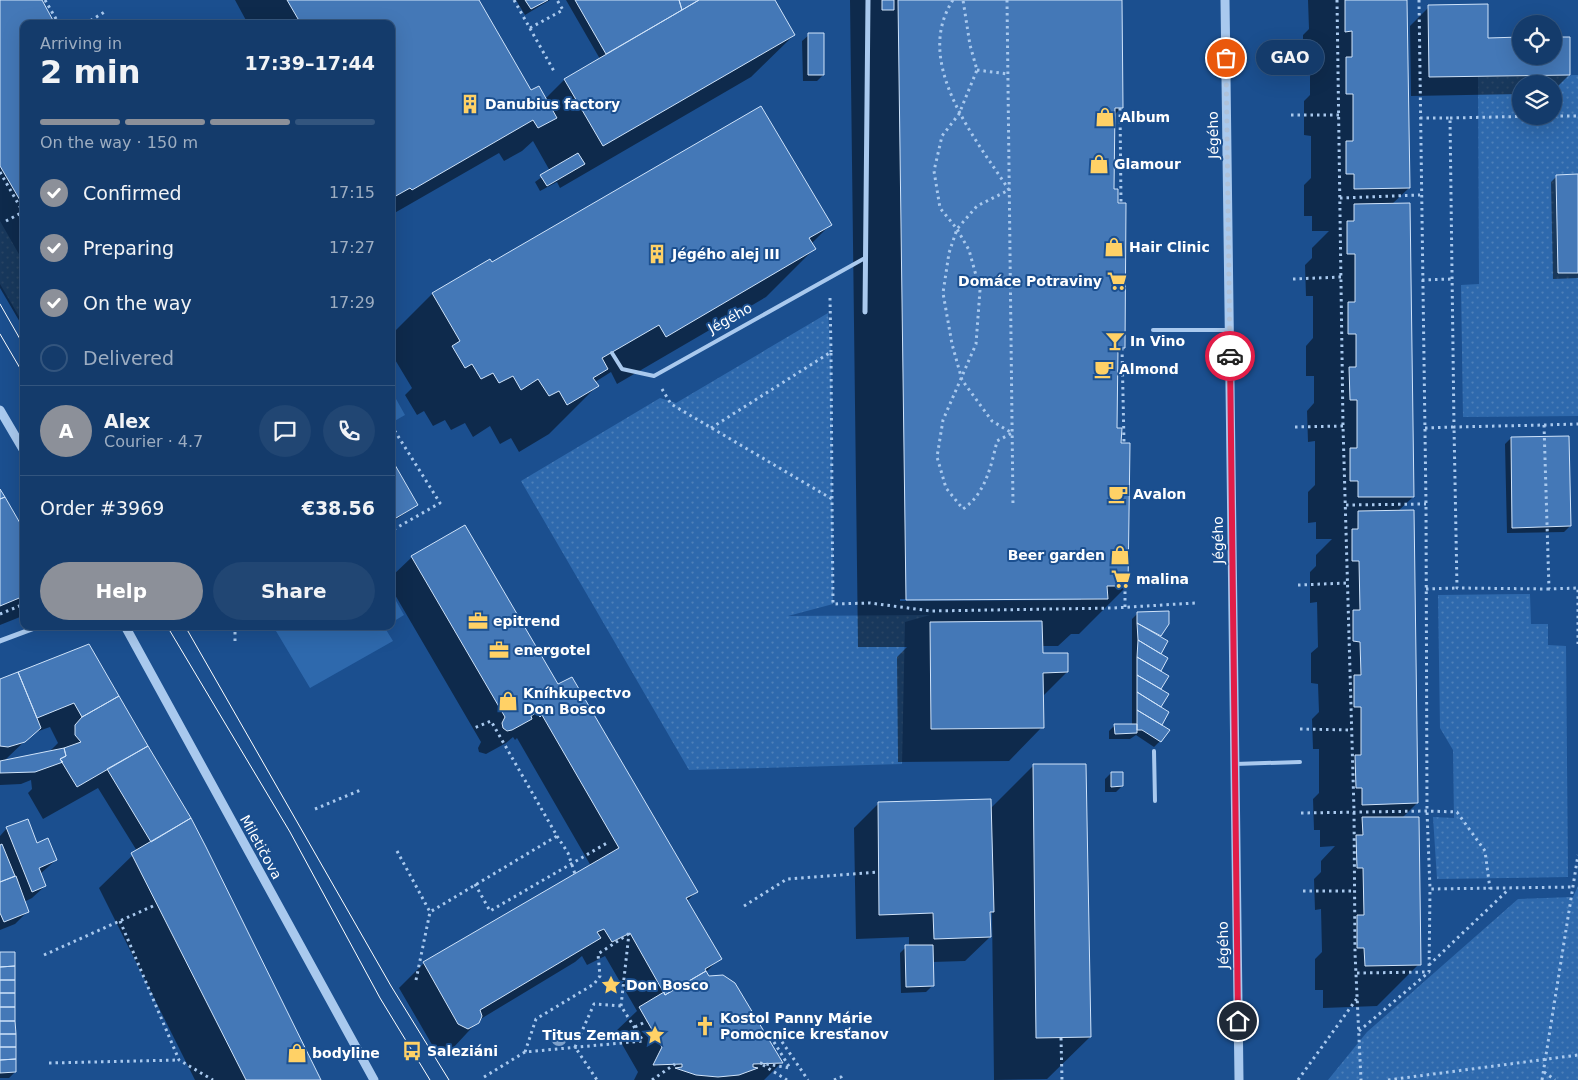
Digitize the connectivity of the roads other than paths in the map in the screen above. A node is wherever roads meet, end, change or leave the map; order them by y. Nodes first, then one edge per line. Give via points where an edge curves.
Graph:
1 (868, 0) edge
2 (1225, 0) edge
3 (865, 258) junction
4 (865, 312) dead end
5 (1153, 330) dead end
6 (1229, 330) junction
7 (612, 353) dead end
8 (0, 410) edge
9 (20, 444) edge
10 (30, 630) edge
11 (127, 630) edge
12 (0, 642) edge
13 (1154, 751) dead end
14 (1300, 762) dead end
15 (1235, 764) junction
16 (1155, 801) dead end
17 (374, 1080) edge
18 (1239, 1080) edge

1 - 3 street
2 - 6 street, Jégého
3 - 4 street
3 - 7 lane, Jégého via 654,376 622,369
5 - 6 lane
6 - 15 street, Jégého
8 - 9 street
10 - 12 street
11 - 17 street, Miletičova
13 - 16 lane
14 - 15 lane
15 - 18 street, Jégého

